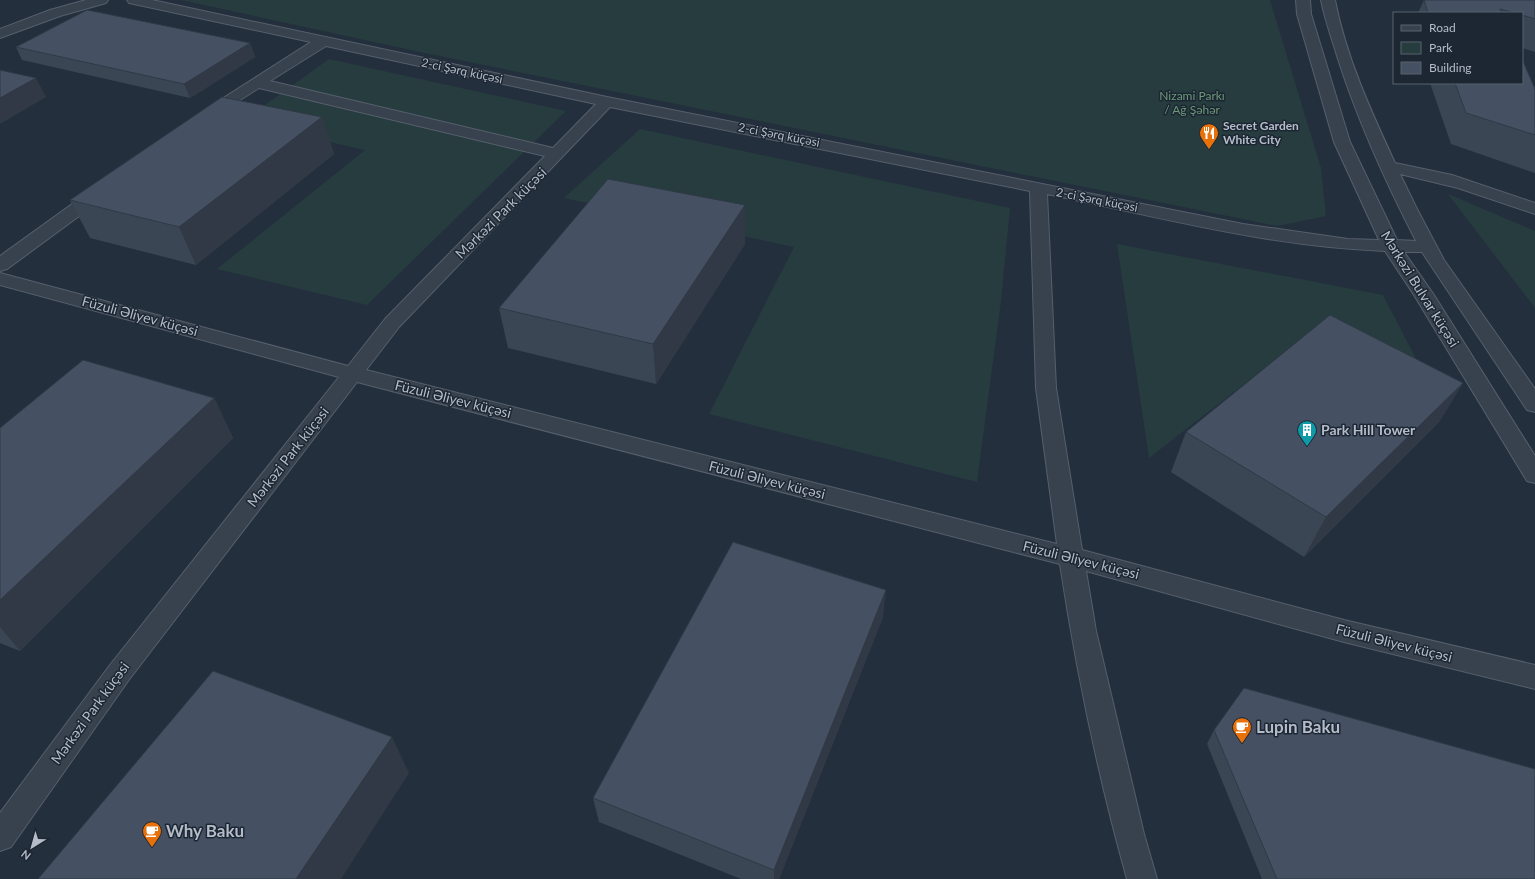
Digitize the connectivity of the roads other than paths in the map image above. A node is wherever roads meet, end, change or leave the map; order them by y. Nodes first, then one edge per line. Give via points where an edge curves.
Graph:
1 (101, 0) edge
2 (134, 0) edge
3 (1303, 0) edge
4 (1328, 0) edge
5 (0, 34) edge
6 (323, 42) junction
7 (258, 83) junction
8 (608, 102) junction
9 (193, 125) edge
10 (558, 154) junction
11 (1390, 167) junction
12 (109, 186) edge
13 (1038, 188) junction
14 (1535, 209) edge
15 (1391, 246) junction
16 (1429, 247) junction
17 (0, 265) edge
18 (0, 279) edge
19 (353, 374) junction
20 (1535, 405) edge
21 (1535, 475) edge
22 (1071, 557) junction
23 (1535, 677) edge
24 (0, 838) edge
25 (1142, 879) edge

1 - 5 street via 55,13
2 - 6 street, 2-ci Şərq küçəsi
3 - 15 street, Mərkəzi Bulvar küçəsi via 1304,14 1342,142
4 - 11 street, Mərkəzi Bulvar küçəsi via 1358,98
6 - 7 street
6 - 8 street, 2-ci Şərq küçəsi
7 - 9 street
7 - 10 street
8 - 10 street, Mərkəzi Park küçəsi
8 - 13 street, 2-ci Şərq küçəsi
10 - 19 street, Mərkəzi Park küçəsi via 392,323
11 - 14 street via 1455,180
11 - 16 street, Mərkəzi Bulvar küçəsi via 1408,209
12 - 17 street
13 - 15 street, 2-ci Şərq küçəsi via 1243,230 1348,244
13 - 22 street via 1046,388
15 - 16 street, 2-ci Şərq küçəsi
15 - 21 street, Mərkəzi Bulvar küçəsi
16 - 20 street, Mərkəzi Bulvar küçəsi via 1435,260
18 - 19 street, Füzuli Əliyev küçəsi
19 - 22 street, Füzuli Əliyev küçəsi
19 - 24 street, Mərkəzi Park küçəsi via 119,673
22 - 23 street, Füzuli Əliyev küçəsi via 1344,631
22 - 25 street via 1083,631

